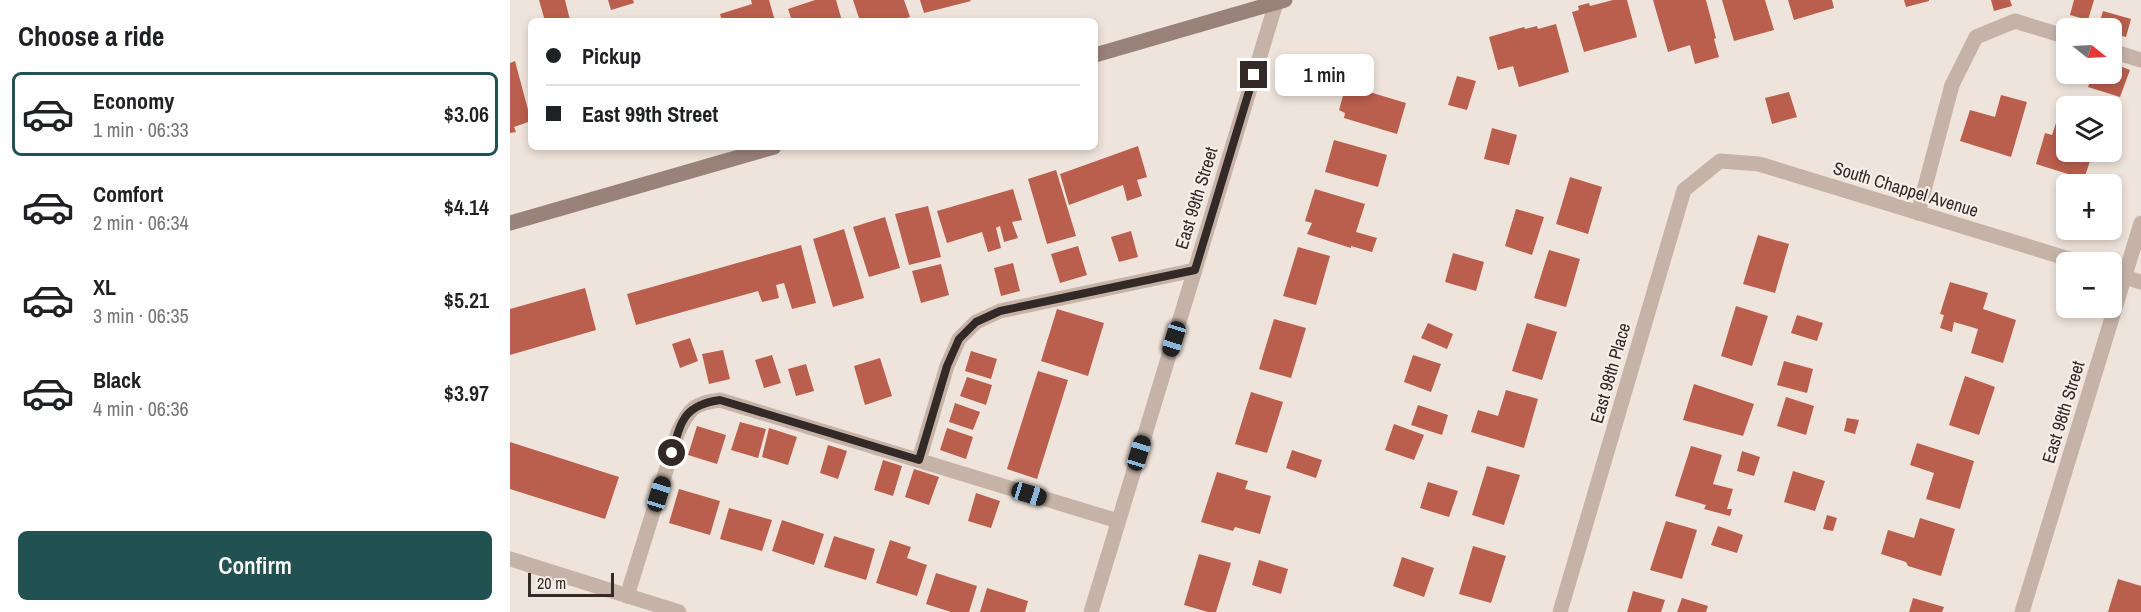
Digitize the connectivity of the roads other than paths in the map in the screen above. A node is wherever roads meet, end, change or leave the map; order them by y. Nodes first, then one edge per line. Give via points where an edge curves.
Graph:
1 (1281, 1) edge
2 (2056, 34) edge
3 (1098, 54) edge
4 (2122, 54) edge
5 (2141, 60) edge
6 (764, 150) edge
7 (1720, 161) joint
8 (1918, 213) junction
9 (510, 223) edge
10 (2141, 223) edge
11 (2056, 255) edge
12 (2122, 266) edge
13 (1195, 270) junction
14 (2122, 276) edge
15 (2141, 282) edge
16 (2106, 318) edge
17 (919, 460) junction
18 (1118, 521) junction
19 (510, 559) edge
20 (627, 596) junction
21 (679, 612) edge
22 (1090, 612) edge
23 (1560, 612) edge
24 (2022, 612) edge

1 - 3 main road
1 - 13 street, East 99th Street
2 - 8 street via 2015,21 1976,37 1952,85
4 - 5 street
6 - 9 main road
7 - 8 street, South Chappel Avenue via 1759,165
7 - 23 street, East 98th Place via 1684,190
8 - 11 street, South Chappel Avenue
10 - 12 street, East 98th Street
13 - 17 street via 1000,311 976,322 959,339 947,366
13 - 18 street, East 99th Street
14 - 15 street
16 - 24 street, East 98th Street
17 - 18 street
17 - 20 street via 720,400 703,402 688,412 678,432
18 - 22 street, East 99th Street
19 - 20 street
20 - 21 street

